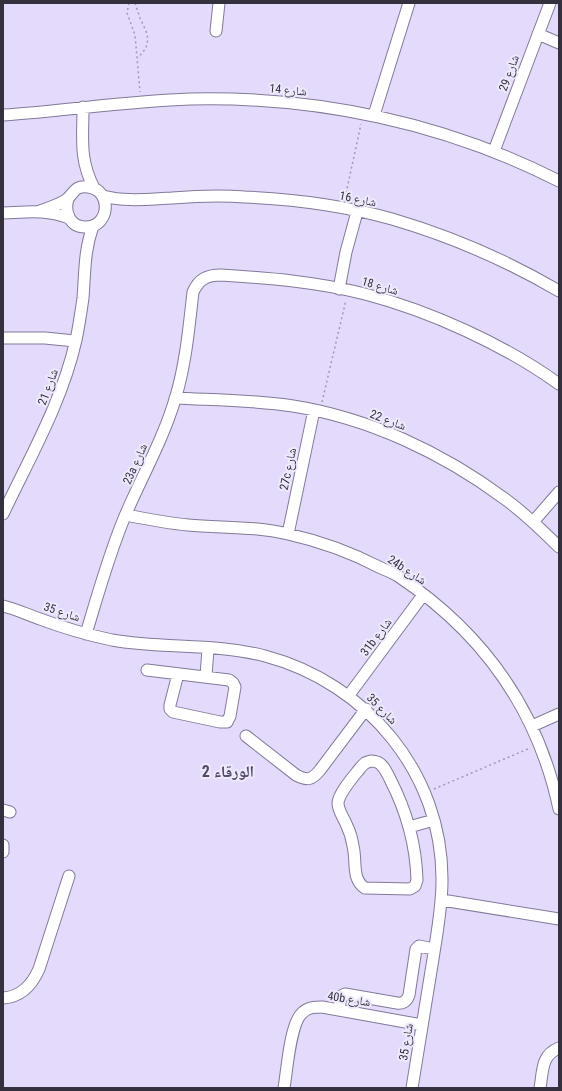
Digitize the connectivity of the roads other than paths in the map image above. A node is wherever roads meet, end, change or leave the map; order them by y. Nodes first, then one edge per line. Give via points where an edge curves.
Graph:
1 (218, 3) edge
2 (409, 3) edge
3 (550, 3) edge
4 (216, 31) dead end
5 (538, 34) junction
6 (559, 43) edge
7 (80, 108) junction
8 (3, 115) edge
9 (369, 115) junction
10 (494, 152) junction
11 (84, 162) junction
12 (559, 181) edge
13 (94, 188) junction
14 (76, 190) junction
15 (103, 196) junction
16 (68, 199) junction
17 (137, 200) junction
18 (350, 210) junction
19 (40, 211) junction
20 (3, 213) edge
21 (105, 214) junction
22 (73, 222) junction
23 (93, 226) junction
24 (84, 259) junction
25 (344, 289) junction
26 (559, 291) edge
27 (192, 301) joint
28 (3, 338) edge
29 (74, 344) junction
30 (559, 384) edge
31 (175, 398) junction
32 (317, 411) junction
33 (559, 492) edge
34 (3, 514) edge
35 (126, 515) junction
36 (533, 522) junction
37 (288, 534) junction
38 (559, 547) edge
39 (423, 595) junction
40 (4, 605) edge
41 (86, 634) junction
42 (204, 648) junction
43 (146, 670) dead end
44 (178, 674) junction
45 (203, 676) junction
46 (348, 695) junction
47 (366, 709) junction
48 (559, 714) edge
49 (532, 726) junction
50 (246, 736) dead end
51 (559, 809) edge
52 (433, 817) junction
53 (408, 824) junction
54 (3, 845) edge
55 (3, 852) edge
56 (69, 876) dead end
57 (442, 900) junction
58 (559, 919) edge
59 (434, 949) junction
60 (3, 998) edge
61 (339, 1010) junction
62 (422, 1025) junction
63 (559, 1048) edge
64 (284, 1088) edge
65 (412, 1088) edge
66 (540, 1088) edge

1 - 4 street
2 - 9 street
3 - 5 street, شارع 29
5 - 6 street
5 - 10 street, شارع 29
7 - 8 street, شارع 14
7 - 9 street, شارع 14 via 191,99 309,105
7 - 11 street
9 - 10 street, شارع 14 via 435,131
10 - 12 street, شارع 14
11 - 13 street
11 - 14 street
13 - 14 street
13 - 15 street
14 - 16 street
15 - 17 street, شارع 16
15 - 21 street via 106,202
16 - 19 street
16 - 22 street via 66,212
17 - 18 street, شارع 16 via 208,196 244,197 286,200
17 - 21 street, شارع 16
18 - 25 street
18 - 26 street, شارع 16 via 391,219 467,245 504,261
19 - 20 street
19 - 22 street
21 - 23 street via 100,222
22 - 23 street
22 - 24 street, شارع 21
23 - 24 street, شارع 21
24 - 29 street, شارع 21 via 82,300
25 - 27 street, شارع 18 via 282,280 212,275 197,284
25 - 30 street, شارع 18 via 416,310 462,329 507,352
27 - 31 street, 23a شارع via 186,350
28 - 29 street
29 - 34 street, شارع 21 via 61,391 51,415
31 - 32 street, شارع 22 via 265,403
31 - 35 street, 23a شارع
32 - 36 street, شارع 22 via 382,431 446,460 506,499
32 - 37 street, 27c شارع
33 - 36 street
35 - 37 street, 24b شارع via 165,522
35 - 41 street, 23a شارع via 106,568
36 - 38 street, شارع 22
37 - 39 street, 24b شارع via 326,544 362,558 397,576
39 - 46 street, 31b شارع
39 - 49 street, 24b شارع via 452,618 477,643 516,697
40 - 41 street, شارع 35
41 - 42 street, شارع 35 via 137,644
42 - 45 street
42 - 46 street, شارع 35 via 235,650 265,656 295,666
43 - 44 street
44 - 45 street
44 - 45 street via 170,705 173,712 227,722 235,687 233,682
46 - 47 street, شارع 35
47 - 50 street via 316,776 309,779 296,774
47 - 52 street, شارع 35 via 401,748 425,793
48 - 49 street
49 - 51 street, 24b شارع via 540,744
52 - 53 street
52 - 57 street, شارع 35 via 441,858
53 - 53 street via 418,880 415,886 410,889 372,889 359,885 351,836 338,803 342,792 365,763 371,760 382,766
54 - 55 street
56 - 60 street via 34,980 20,993
57 - 58 street
57 - 59 street, شارع 35
59 - 61 street via 419,946 416,949 409,995 405,1002 401,1004 346,994 341,996
59 - 62 street, شارع 35
61 - 62 street, 40b شارع
61 - 64 street, 40b شارع via 312,1007 303,1011 296,1019
62 - 65 street, شارع 35
63 - 66 street via 546,1058

